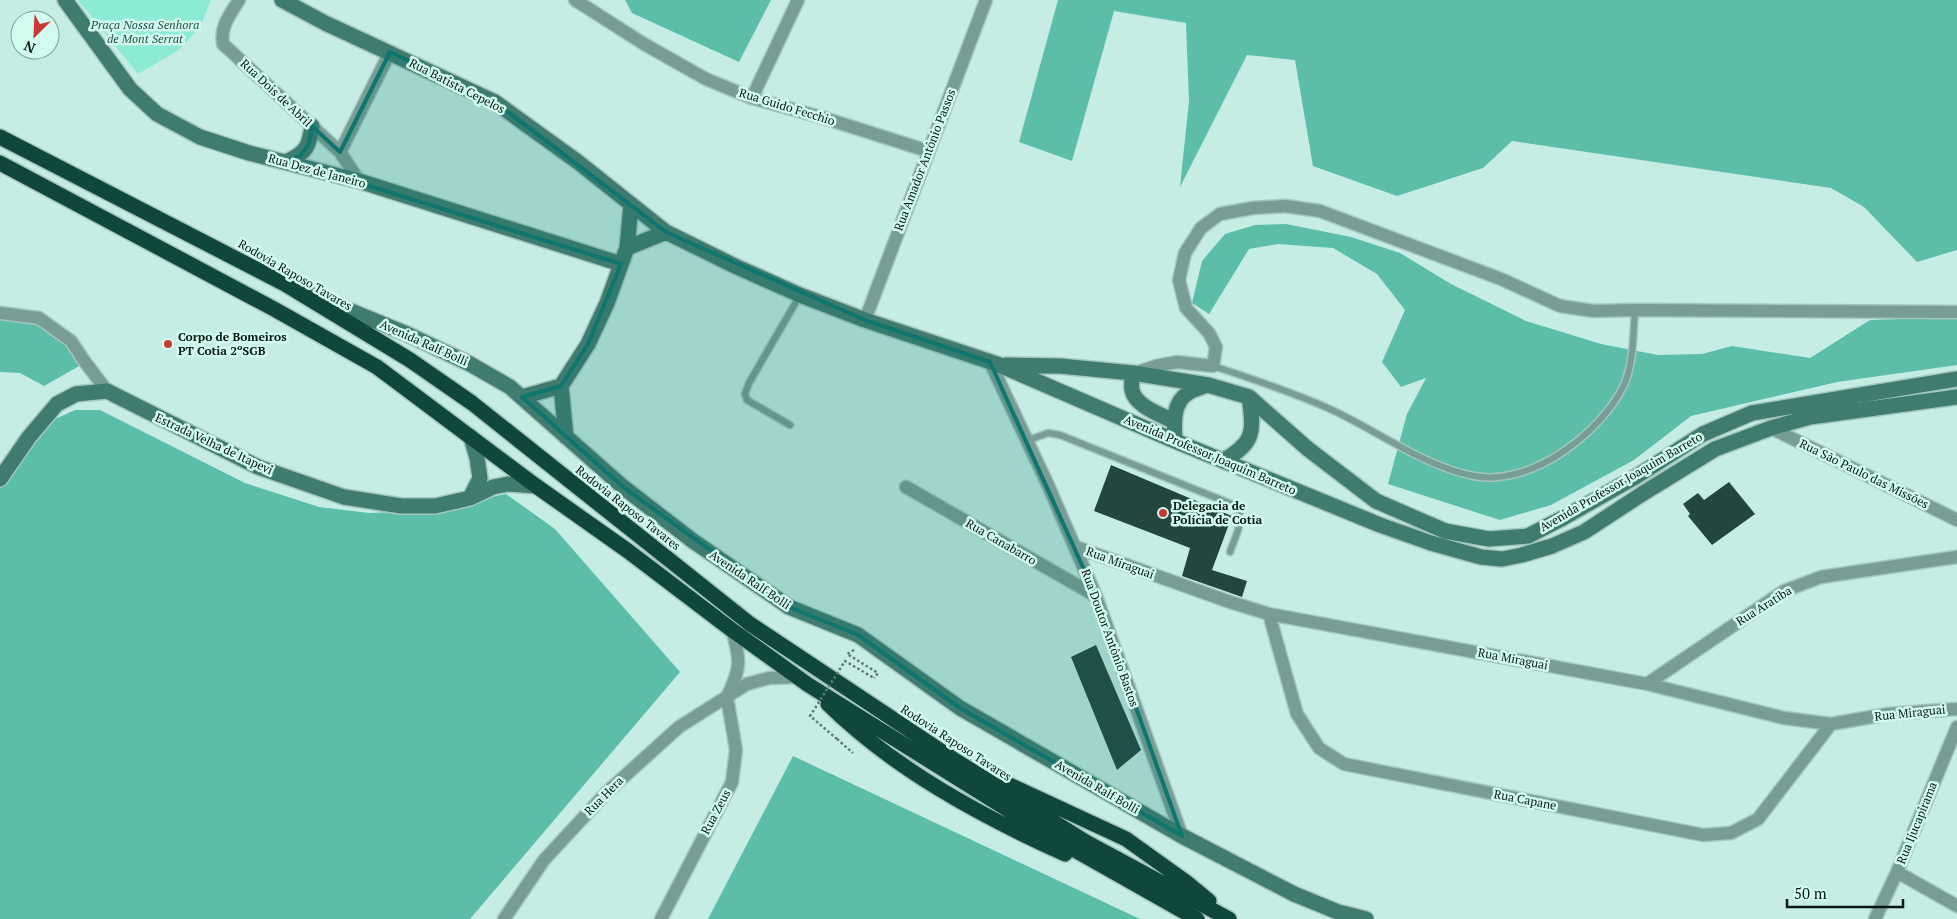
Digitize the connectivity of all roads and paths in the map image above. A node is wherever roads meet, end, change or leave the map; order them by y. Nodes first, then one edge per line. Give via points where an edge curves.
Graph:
1 (65, 0) edge
2 (239, 0) edge
3 (282, 0) edge
4 (576, 0) edge
5 (798, 0) edge
6 (986, 0) edge
7 (390, 52) junction
8 (752, 98) junction
9 (312, 126) junction
10 (0, 136) edge
11 (928, 151) junction
12 (340, 152) junction
13 (288, 162) junction
14 (0, 163) edge
15 (359, 181) junction
16 (631, 206) junction
17 (666, 232) junction
18 (626, 248) junction
19 (621, 264) junction
20 (285, 284) junction
21 (800, 295) junction
22 (1635, 310) junction
23 (1957, 312) edge
24 (0, 313) edge
25 (865, 320) junction
26 (993, 363) junction
27 (1213, 366) junction
28 (1133, 373) junction
29 (1957, 379) edge
30 (1208, 385) junction
31 (561, 386) junction
32 (107, 391) junction
33 (522, 397) junction
34 (1249, 397) junction
35 (1957, 398) edge
36 (1173, 421) junction
37 (790, 425) dead end
38 (1771, 428) junction
39 (470, 437) junction
40 (566, 437) junction
41 (1026, 441) junction
42 (1175, 441) junction
43 (1222, 461) junction
44 (0, 479) edge
45 (536, 486) junction
46 (906, 487) dead end
47 (470, 498) junction
48 (1957, 520) edge
49 (1076, 547) junction
50 (1230, 552) dead end
51 (1957, 557) edge
52 (1096, 596) junction
53 (1269, 614) junction
54 (732, 630) junction
55 (874, 678) dead end
56 (803, 680) junction
57 (1647, 684) junction
58 (727, 697) junction
59 (1957, 709) edge
60 (1831, 724) junction
61 (1957, 727) edge
62 (853, 753) dead end
63 (953, 759) junction
64 (1182, 836) junction
65 (1897, 872) junction
66 (1957, 906) edge
67 (504, 919) edge
68 (661, 919) edge
69 (1197, 919) edge
70 (1230, 919) edge
71 (1366, 919) edge
72 (1875, 919) edge

1 - 13 main road, Rua Dez de Janeiro via 130,89 157,114 200,137
2 - 9 street, Rua Dois de Abril via 224,25 221,34 223,44
3 - 7 main road, Rua Batista Cepelos
4 - 8 street, Rua Guido Fecchio via 706,79
5 - 8 street
6 - 11 street, Rua Amador Antônio Passos
7 - 12 street
7 - 16 main road, Rua Batista Cepelos via 495,102 578,162
8 - 11 street, Rua Guido Fecchio
9 - 12 street, Rua Dois de Abril
9 - 13 main road via 309,144 300,156
10 - 20 highway, Rodovia Raposo Tavares
11 - 25 street, Rua Amador Antônio Passos
12 - 15 street, Rua Dois de Abril
13 - 15 main road, Rua Dez de Janeiro
14 - 39 highway via 377,367
15 - 19 main road, Rua Dez de Janeiro
16 - 17 main road, Rua Batista Cepelos
16 - 18 main road
17 - 18 main road
17 - 21 main road, Avenida Professor Joaquim Barreto
18 - 19 main road
19 - 31 main road via 588,344
20 - 33 main road, Avenida Ralf Bolli via 407,334 470,364
20 - 63 highway, Rodovia Raposo Tavares via 410,360 472,404 750,624
21 - 25 main road, Avenida Professor Joaquim Barreto
21 - 37 lane via 745,394 747,400
22 - 23 street
22 - 27 lane via 1631,358 1625,383 1612,405 1593,428 1566,451 1538,466 1506,476 1475,477 1443,467 1331,409 1281,388
22 - 27 street via 1594,311 1560,306 1501,279 1320,211 1285,206 1253,208 1220,214 1201,228 1185,253 1179,280 1186,308 1209,333 1216,347
24 - 32 street via 39,318 71,341
25 - 26 main road, Avenida Professor Joaquim Barreto
26 - 28 main road, Avenida Professor Joaquim Barreto
26 - 41 street, Rua Doutor Antônio Bastos
26 - 42 main road, Avenida Professor Joaquim Barreto
27 - 28 street via 1177,362
28 - 30 main road, Avenida Professor Joaquim Barreto
28 - 36 main road via 1132,389 1137,399
29 - 34 main road, Avenida Professor Joaquim Barreto via 1752,413 1703,434 1637,476 1528,536 1489,539 1444,531 1376,501 1308,449
30 - 34 main road, Avenida Professor Joaquim Barreto
30 - 36 main road via 1187,393
31 - 33 main road
31 - 40 main road
32 - 44 main road via 76,394 57,404
32 - 47 main road, Estrada Velha de Itapevi via 258,467 344,497 401,506 435,506
33 - 40 main road, Avenida Ralf Bolli
34 - 43 main road via 1253,424 1250,438 1239,451
35 - 38 main road, Avenida Professor Joaquim Barreto via 1810,417
36 - 42 main road
38 - 43 main road, Avenida Professor Joaquim Barreto via 1715,449 1584,532 1552,546 1502,559 1431,543
38 - 48 street, Rua São Paulo das Missões
39 - 45 highway
39 - 47 main road via 480,478
40 - 64 main road, Avenida Ralf Bolli via 692,541 789,607 858,635 960,708
41 - 49 street, Rua Doutor Antônio Bastos
41 - 50 lane via 1048,433 1060,435 1234,505 1240,511 1241,519
42 - 43 main road, Avenida Professor Joaquim Barreto
45 - 47 main road, Estrada Velha de Itapevi via 508,484
45 - 54 highway
46 - 52 street, Rua Canabarro
49 - 52 street, Rua Doutor Antônio Bastos
49 - 53 street, Rua Miraguai
51 - 57 street, Rua Aratiba via 1821,577 1784,591
52 - 64 street, Rua Doutor Antônio Bastos
53 - 57 street, Rua Miraguai
53 - 60 street, Rua Capane via 1297,714 1318,748 1344,764 1354,766 1703,834 1731,833 1758,819
54 - 56 highway
54 - 58 street via 740,656 737,676
55 - 62 path, bridge via 846,661 810,716
56 - 58 street, Rua Hera via 768,678 747,684
56 - 69 highway via 1050,836
57 - 60 street, Rua Miraguai via 1784,718
58 - 67 street, Rua Hera via 679,727 607,792 544,860
58 - 68 street, Rua Zeus via 736,750 732,782
59 - 60 street, Rua Miraguai via 1888,714
61 - 65 street, Rua Ijucapirama
63 - 70 highway, Rodovia Raposo Tavares via 1086,842
63 - 70 highway via 1126,839
64 - 71 main road, Avenida Ralf Bolli via 1294,894 1338,912
65 - 66 street
65 - 72 street, Rua Ijucapirama

